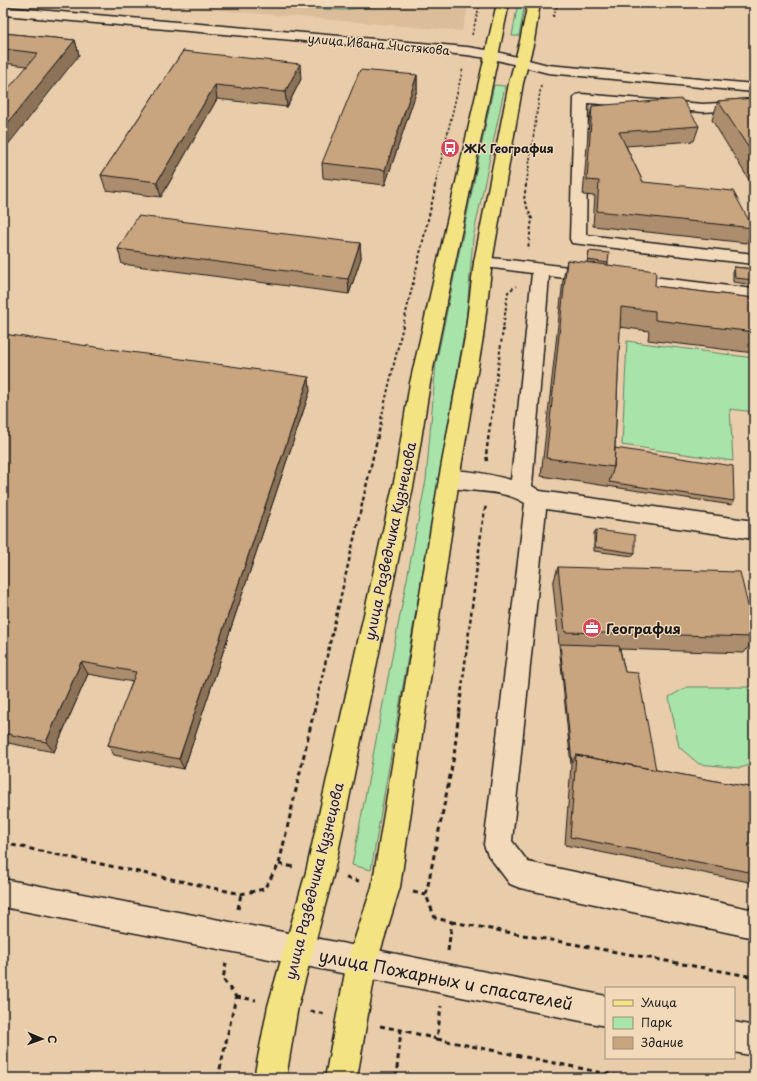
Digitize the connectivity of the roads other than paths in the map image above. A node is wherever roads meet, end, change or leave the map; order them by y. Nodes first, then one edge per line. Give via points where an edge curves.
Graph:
1 (503, 3) edge
2 (534, 3) edge
3 (3, 11) edge
4 (493, 55) junction
5 (520, 62) junction
6 (754, 88) edge
7 (754, 105) edge
8 (754, 259) edge
9 (483, 262) junction
10 (534, 268) junction
11 (754, 295) edge
12 (449, 478) junction
13 (529, 494) junction
14 (754, 530) edge
15 (3, 893) edge
16 (754, 924) edge
17 (297, 950) junction
18 (362, 962) junction
19 (605, 1011) edge
20 (735, 1037) edge
21 (754, 1041) edge
22 (270, 1078) edge
23 (341, 1078) edge

1 - 4 main road, улица Разведчика Кузнецова
2 - 5 main road
3 - 4 street, улица Ивана Чистякова via 428,42
4 - 5 street, улица Ивана Чистякова
4 - 17 main road, улица Разведчика Кузнецова via 420,382 405,477 320,872
5 - 6 street, улица Ивана Чистякова via 548,69
5 - 9 main road
7 - 8 street via 703,108 581,98 578,239
9 - 10 street
9 - 12 main road via 474,337
10 - 11 street
10 - 13 street
12 - 13 street via 491,483
12 - 18 main road via 386,886
13 - 14 street
13 - 16 street via 498,845 520,874
15 - 17 street, улица Пожарных и спасателей
17 - 18 street, улица Пожарных и спасателей
17 - 22 main road, улица Разведчика Кузнецова via 283,1006
18 - 19 street, улица Пожарных и спасателей
18 - 23 main road
20 - 21 street

